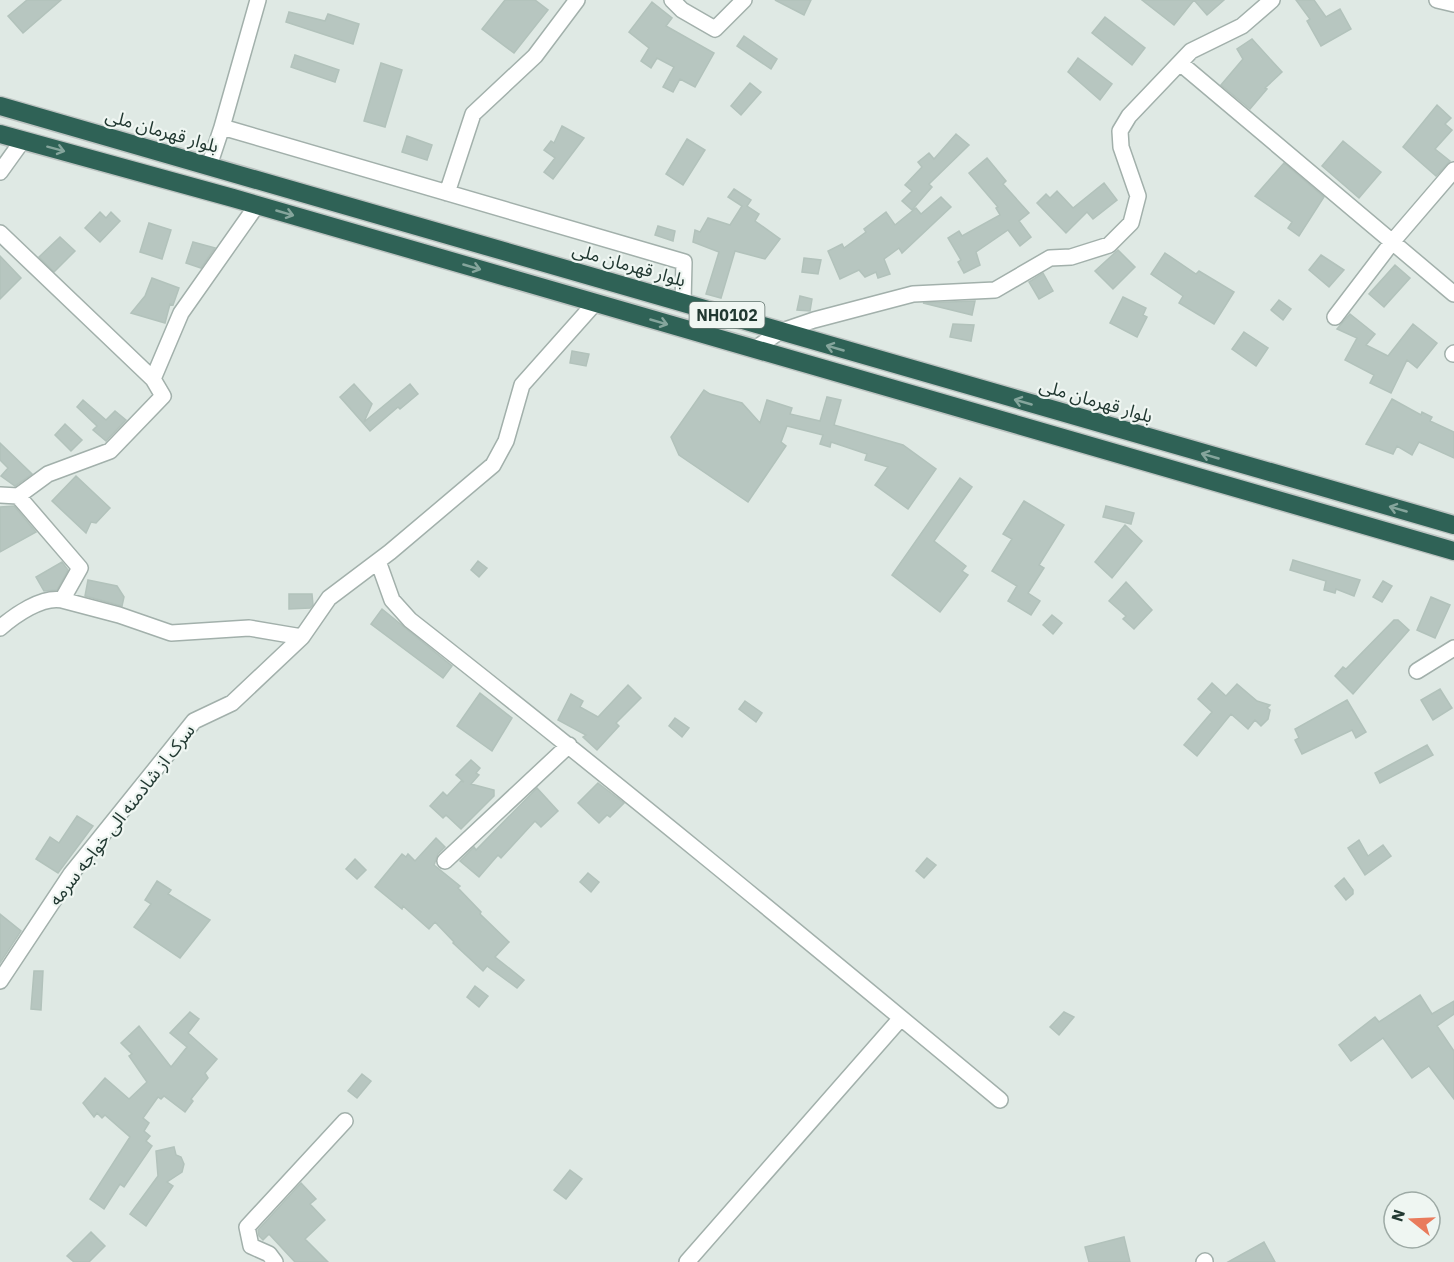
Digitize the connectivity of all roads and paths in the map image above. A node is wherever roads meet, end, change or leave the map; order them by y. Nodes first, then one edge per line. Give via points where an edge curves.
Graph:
1 (258, 0) edge
2 (577, 0) edge
3 (672, 0) edge
4 (744, 0) edge
5 (1272, 0) edge
6 (1437, 0) edge
7 (1454, 4) edge
8 (1180, 63) junction
9 (0, 106) edge
10 (222, 127) junction
11 (0, 134) edge
12 (23, 140) junction
13 (209, 166) junction
14 (1454, 170) edge
15 (0, 172) edge
16 (447, 192) junction
17 (257, 205) junction
18 (0, 233) edge
19 (1393, 240) junction
20 (1454, 294) edge
21 (595, 303) junction
22 (683, 303) junction
23 (1335, 317) dead end
24 (779, 332) junction
25 (755, 350) junction
26 (153, 379) junction
27 (0, 495) edge
28 (18, 495) junction
29 (1454, 525) edge
30 (1454, 551) edge
31 (378, 561) junction
32 (62, 600) junction
33 (0, 628) edge
34 (302, 637) junction
35 (1454, 648) edge
36 (1417, 671) dead end
37 (569, 745) junction
38 (445, 861) dead end
39 (0, 981) edge
40 (901, 1018) junction
41 (1000, 1100) dead end
42 (345, 1121) dead end
43 (275, 1262) edge
44 (687, 1262) edge

1 - 10 street
2 - 16 street via 535,56 473,114
3 - 4 street via 715,29
5 - 8 street via 1242,26 1191,51
6 - 7 street
8 - 19 street
8 - 24 street via 1128,116 1120,131 1121,147 1138,196 1131,223 1109,245 1071,257 1050,258 995,290 913,294
9 - 13 highway, بلوار قهرمان ملی / NH0102
10 - 13 street
10 - 16 street
11 - 12 highway, NH0102
12 - 15 street
12 -> 17 highway, NH0102
13 - 22 highway, بلوار قهرمان ملی / NH0102
14 - 19 street
16 - 22 street via 684,262
17 -> 21 highway, NH0102
17 - 26 street via 181,313
18 - 26 street
19 - 20 street
19 - 23 street
21 -> 25 highway, NH0102
21 - 31 street, سرک از شادمنه الی خواجه سرمه via 522,385 506,441 494,465
22 - 24 highway, بلوار قهرمان ملی / NH0102
24 - 25 street
29 -> 24 highway, بلوار قهرمان ملی / NH0102
25 - 30 highway, NH0102
26 - 28 street via 163,396 110,451 48,474
27 - 28 street
28 - 32 street via 80,568
31 - 34 street, سرک از شادمنه الی خواجه سرمه via 329,598
31 - 37 street via 392,600 410,620
32 - 33 street via 53,598 13,617
32 - 34 street via 171,633 249,628
34 - 39 street, سرک از شادمنه الی خواجه سرمه via 232,703 194,721 181,734 71,874
35 - 36 street
37 - 38 street
37 - 40 street
40 - 41 street
40 - 44 street
42 - 43 street via 247,1227 251,1246

